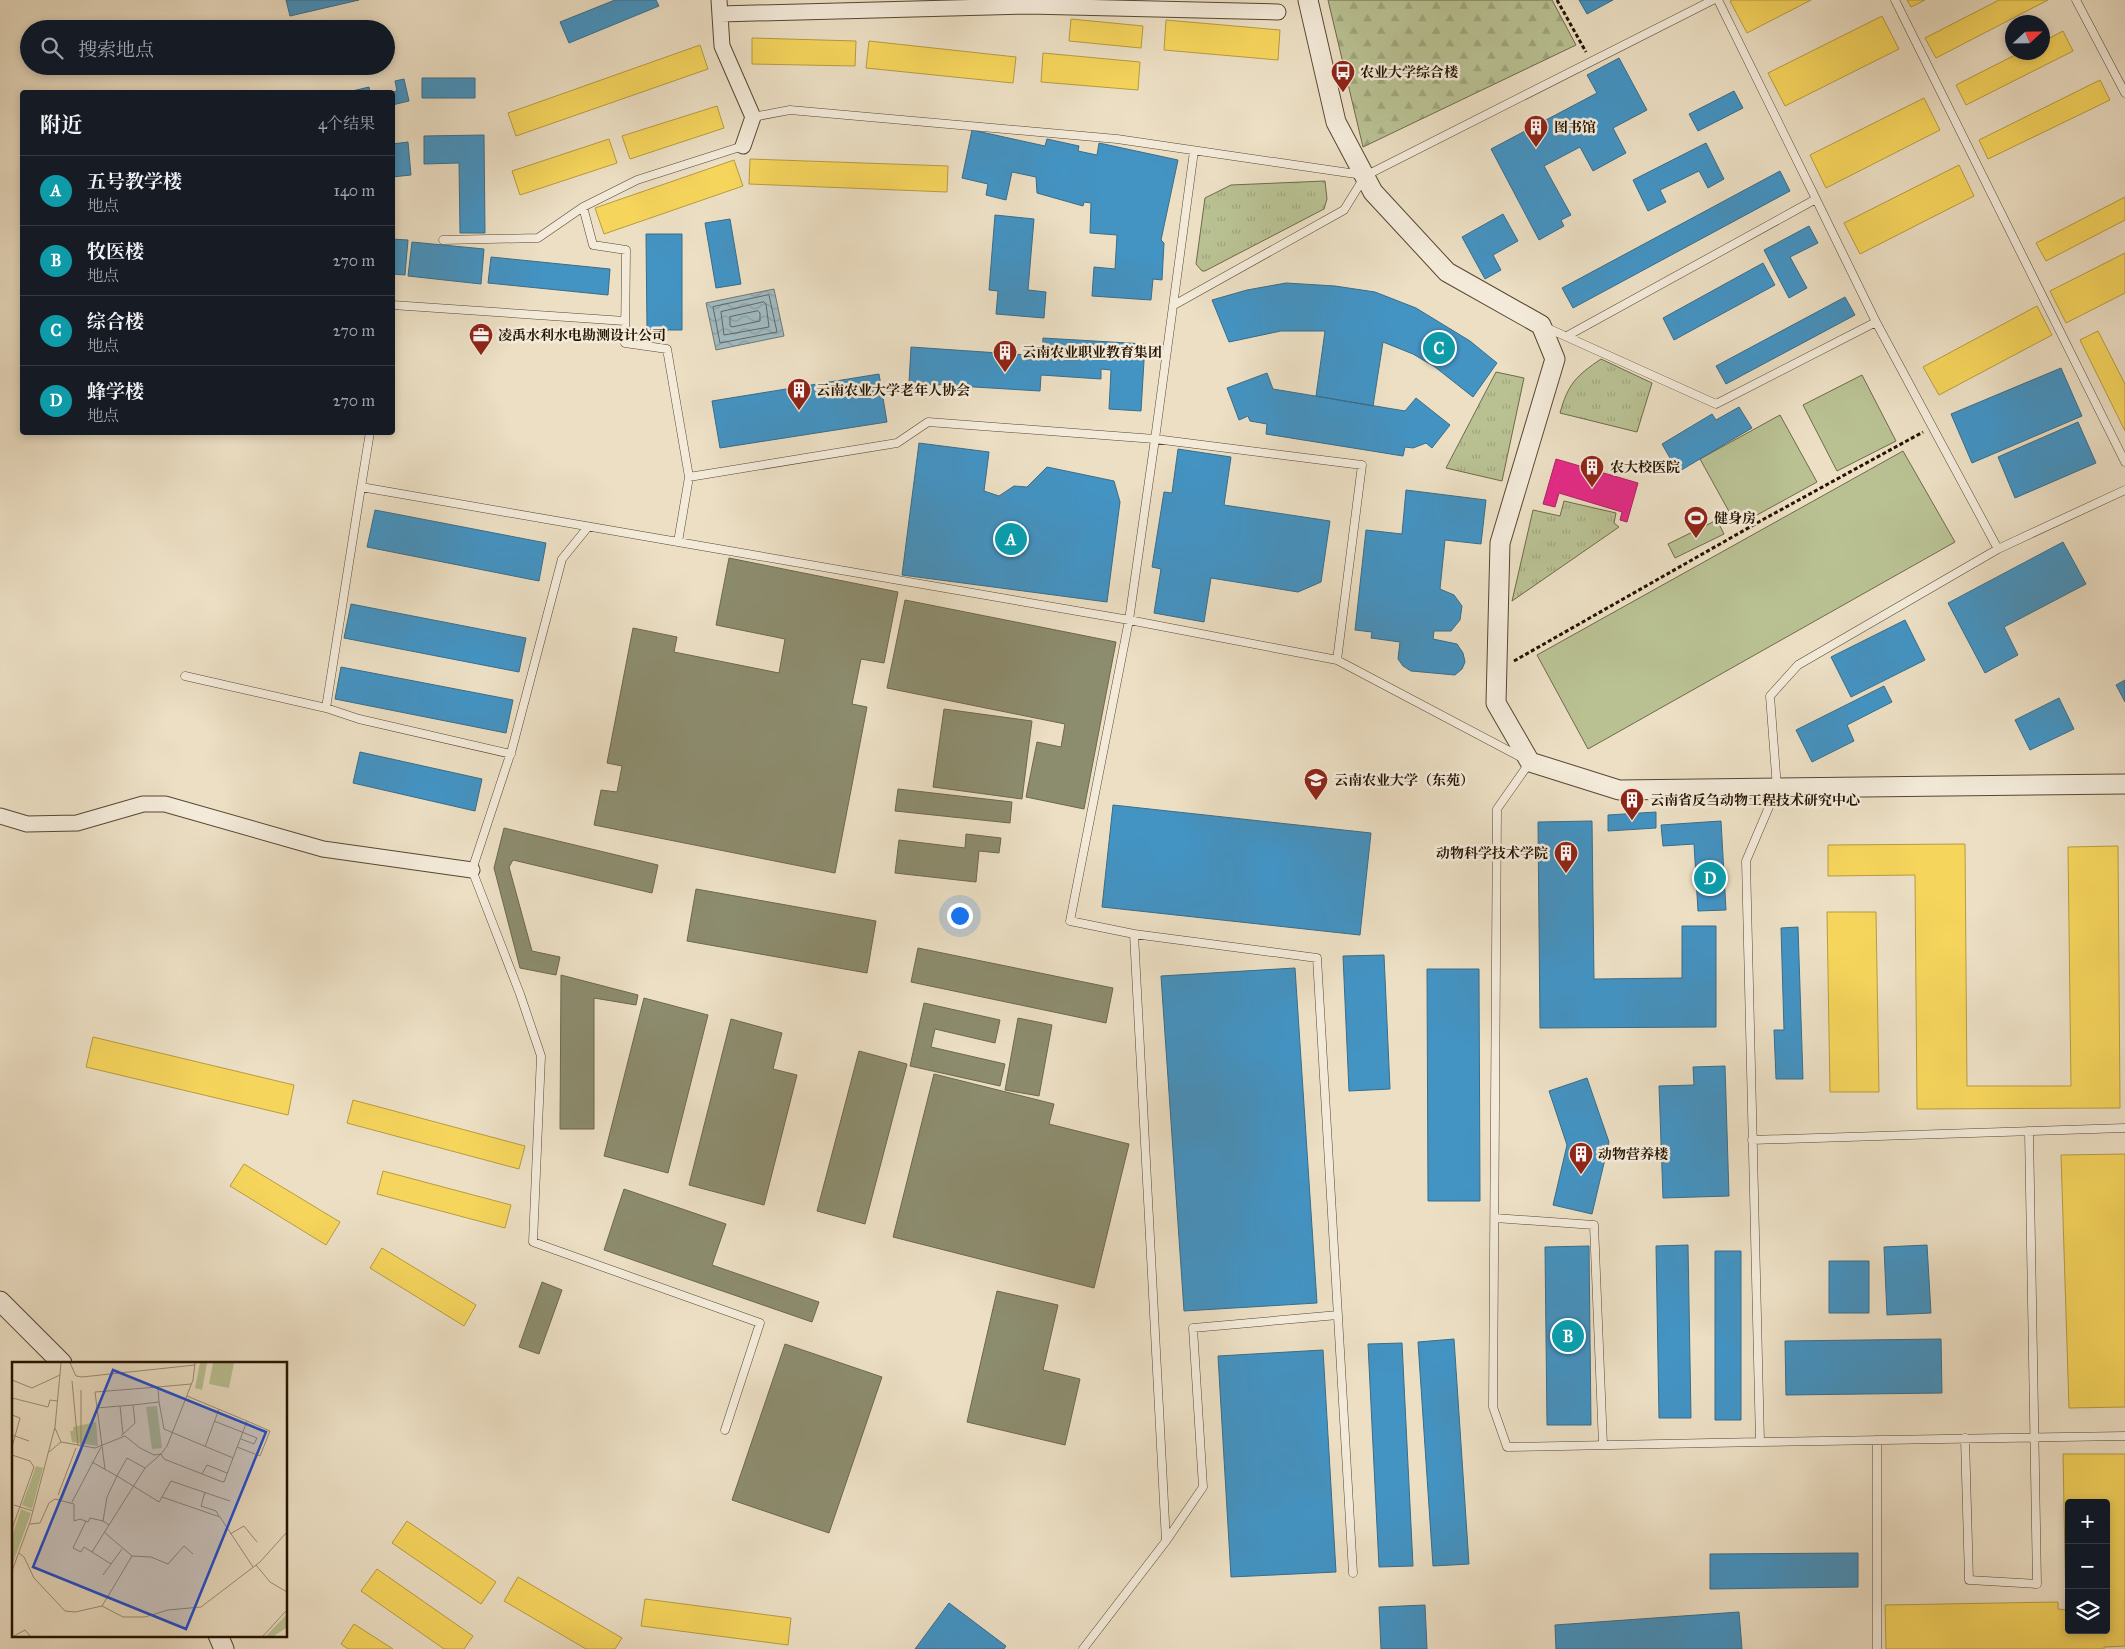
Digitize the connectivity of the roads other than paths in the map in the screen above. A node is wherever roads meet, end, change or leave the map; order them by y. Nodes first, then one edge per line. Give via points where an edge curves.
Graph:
1 (1308, 0) edge
2 (1712, 0) edge
3 (1718, 0) edge
4 (1894, 0) edge
5 (2076, 0) edge
6 (836, 6) edge
7 (720, 7) edge
8 (1278, 12) dead end
9 (2125, 93) edge
10 (753, 117) junction
11 (743, 146) joint
12 (1194, 151) junction
13 (1365, 176) junction
14 (1816, 198) junction
15 (583, 207) junction
16 (442, 240) dead end
17 (395, 305) edge
18 (1174, 306) junction
19 (625, 321) junction
20 (1876, 322) junction
21 (1541, 325) junction
22 (1567, 336) junction
23 (370, 435) edge
24 (1155, 438) junction
25 (2125, 462) edge
26 (689, 476) junction
27 (361, 487) junction
28 (2125, 490) edge
29 (588, 527) junction
30 (678, 542) junction
31 (1998, 549) junction
32 (1129, 620) junction
33 (1337, 660) junction
34 (186, 676) dead end
35 (326, 708) junction
36 (511, 754) junction
37 (1530, 762) junction
38 (2125, 784) edge
39 (1777, 788) junction
40 (0, 816) edge
41 (472, 870) junction
42 (1134, 934) junction
43 (2125, 1128) edge
44 (2029, 1131) junction
45 (1752, 1140) junction
46 (1494, 1218) junction
47 (0, 1301) edge
48 (1338, 1315) junction
49 (61, 1362) edge
50 (725, 1430) dead end
51 (2125, 1436) edge
52 (2034, 1437) junction
53 (1965, 1438) junction
54 (1877, 1440) junction
55 (1760, 1442) junction
56 (1603, 1445) junction
57 (1166, 1541) junction
58 (1353, 1573) dead end
59 (218, 1636) edge
60 (224, 1649) edge
61 (1083, 1649) edge
62 (1877, 1649) edge

1 - 13 street via 1336,122
2 - 13 lane
3 - 14 lane
4 - 25 lane
5 - 9 lane
6 - 7 street
6 - 8 street via 1029,6
7 - 10 street via 722,46
10 - 11 street
10 - 12 lane via 790,110 1116,140
11 - 15 lane via 637,180
12 - 13 lane
12 - 18 lane
13 - 18 lane via 1344,210
13 - 21 street via 1373,192 1447,272
14 - 20 lane
14 - 22 lane
15 - 16 lane via 538,238
15 - 19 lane via 593,245 626,250
17 - 19 lane
18 - 24 lane
19 - 26 lane via 625,342 667,349
20 - 22 lane via 1716,404
20 - 31 lane
21 - 22 lane
21 - 37 street via 1555,359 1500,543 1496,671 1496,703
23 - 27 lane
24 - 26 lane via 928,422 897,443
24 - 32 lane
24 - 33 lane via 1362,465
26 - 30 lane
27 - 29 lane
27 - 35 lane
28 - 31 lane
29 - 30 lane
29 - 36 lane via 562,558
30 - 32 lane
31 - 39 lane via 1798,665 1770,696
32 - 33 lane
32 - 42 lane via 1070,921
33 - 37 lane
34 - 35 lane
35 - 36 lane via 358,719
36 - 41 lane
37 - 39 street via 1619,790
37 - 46 lane via 1497,809
38 - 39 street
39 - 45 lane via 1746,861
40 - 41 street via 27,824 77,823 143,804 165,804 323,849
41 - 50 lane via 542,1056 533,1242 760,1323
42 - 48 lane via 1317,958
42 - 57 lane
43 - 44 lane
44 - 45 lane
44 - 52 lane
45 - 55 lane
46 - 56 lane via 1594,1225
46 - 56 lane via 1493,1407 1507,1447
47 - 49 street
48 - 57 lane via 1193,1328 1203,1487
48 - 58 lane
51 - 52 lane
52 - 53 lane
52 - 53 lane via 2037,1584 1969,1580
53 - 54 lane
54 - 55 lane
54 - 62 lane
55 - 56 lane
57 - 61 lane
59 - 60 street

